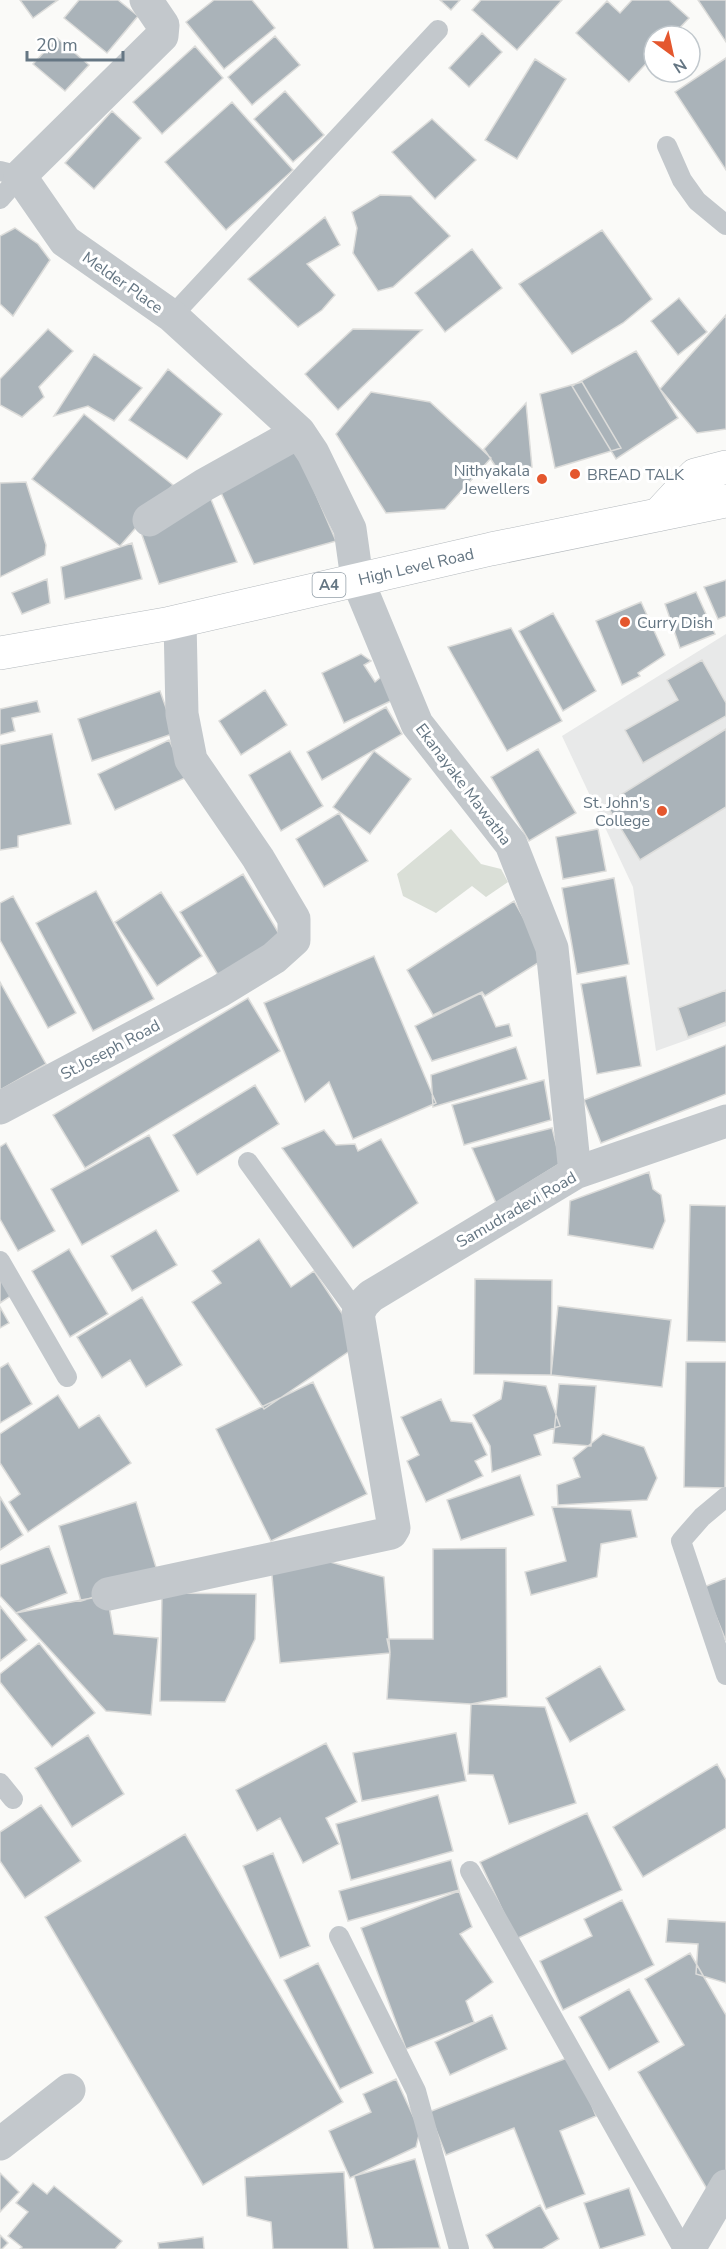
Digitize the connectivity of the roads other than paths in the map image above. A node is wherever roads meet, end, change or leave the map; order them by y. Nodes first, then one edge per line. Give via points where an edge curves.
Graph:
1 (146, 0) edge
2 (438, 30) dead end
3 (667, 146) dead end
4 (7, 182) edge
5 (726, 225) edge
6 (172, 316) junction
7 (299, 432) junction
8 (726, 467) edge
9 (726, 501) edge
10 (658, 515) junction
11 (149, 520) dead end
12 (726, 521) edge
13 (357, 579) junction
14 (180, 621) junction
15 (0, 653) edge
16 (0, 1108) edge
17 (726, 1121) edge
18 (248, 1162) dead end
19 (575, 1173) junction
20 (0, 1262) edge
21 (358, 1314) junction
22 (67, 1377) dead end
23 (726, 1497) edge
24 (108, 1594) dead end
25 (726, 1675) edge
26 (0, 1783) edge
27 (14, 1799) dead end
28 (470, 1871) dead end
29 (339, 1936) dead end
30 (69, 2090) dead end
31 (0, 2144) edge
32 (726, 2186) edge
33 (459, 2249) edge
34 (683, 2249) edge
35 (688, 2249) edge

1 - 4 street, Melder Place via 164,25 162,36
2 - 6 lane
3 - 5 lane via 682,180 697,201
4 - 6 street, Melder Place via 64,241
6 - 7 street, Melder Place
7 - 11 street via 204,484
7 - 13 street, Melder Place via 350,529
8 - 10 highway via 695,475
9 - 10 highway, High Level Road / A4
10 - 12 highway, A4
10 - 13 highway, High Level Road / A4
13 - 14 highway, High Level Road / A4
13 - 19 street, Ekanayake Mawatha via 417,724 511,844 552,948
14 - 15 highway, High Level Road / A4
14 - 16 street, St.Joseph Road via 182,714 191,760 294,919 294,940 274,958 220,991
17 - 19 street, Samudradevi Road
18 - 21 lane
19 - 21 street, Samudradevi Road via 371,1296
20 - 22 lane
21 - 24 street via 394,1528 391,1533
23 - 25 lane via 681,1541
26 - 27 lane
28 - 34 lane
29 - 33 lane via 416,2091
30 - 31 street
32 - 35 street

